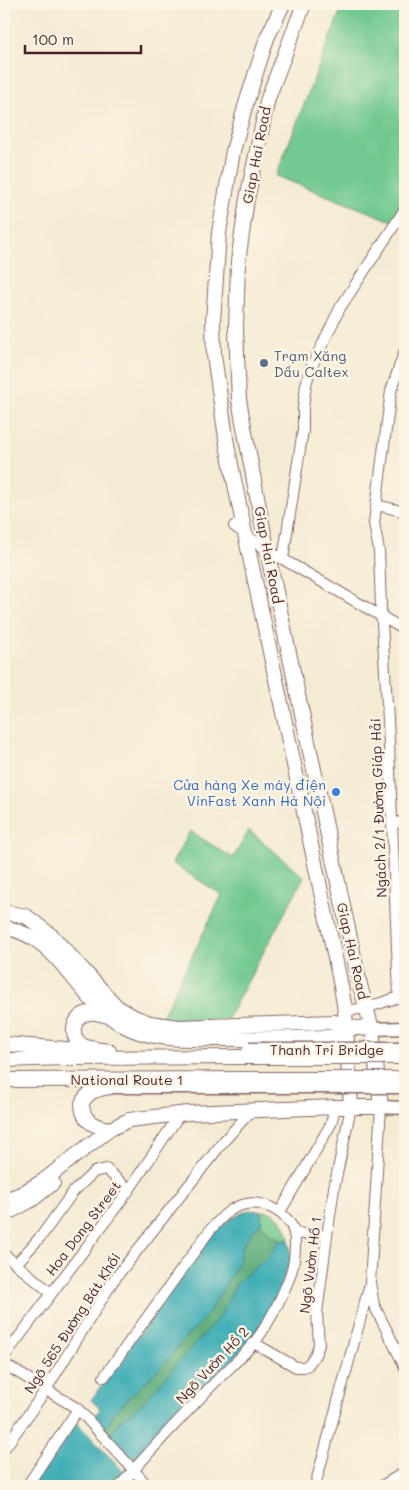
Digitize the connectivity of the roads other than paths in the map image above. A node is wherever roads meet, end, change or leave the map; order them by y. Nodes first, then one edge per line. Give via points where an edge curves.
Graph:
1 (283, 4) edge
2 (304, 4) edge
3 (405, 209) edge
4 (405, 350) edge
5 (377, 505) junction
6 (405, 512) edge
7 (239, 530) junction
8 (267, 550) junction
9 (283, 559) junction
10 (381, 616) junction
11 (405, 630) edge
12 (405, 822) edge
13 (392, 823) junction
14 (4, 912) edge
15 (4, 927) edge
16 (402, 996) edge
17 (366, 1008) junction
18 (345, 1010) junction
19 (110, 1016) junction
20 (346, 1027) junction
21 (405, 1028) edge
22 (372, 1029) junction
23 (4, 1044) edge
24 (405, 1049) edge
25 (249, 1053) junction
26 (150, 1057) junction
27 (405, 1057) edge
28 (4, 1060) edge
29 (66, 1079) junction
30 (405, 1079) edge
31 (5, 1080) edge
32 (250, 1083) junction
33 (405, 1086) edge
34 (110, 1087) junction
35 (335, 1107) junction
36 (351, 1107) junction
37 (381, 1107) junction
38 (405, 1108) edge
39 (180, 1114) junction
40 (242, 1114) junction
41 (331, 1124) junction
42 (110, 1129) junction
43 (346, 1129) junction
44 (83, 1151) junction
45 (129, 1190) junction
46 (4, 1200) edge
47 (280, 1212) junction
48 (4, 1215) edge
49 (294, 1233) junction
50 (327, 1236) junction
51 (4, 1254) edge
52 (16, 1264) junction
53 (370, 1283) junction
54 (51, 1293) junction
55 (254, 1343) junction
56 (4, 1357) edge
57 (4, 1364) edge
58 (405, 1367) edge
59 (104, 1377) dead end
60 (45, 1391) junction
61 (78, 1410) junction
62 (4, 1449) edge
63 (134, 1469) junction
64 (405, 1472) edge
65 (27, 1486) edge
66 (120, 1486) edge
67 (148, 1486) edge
68 (315, 1486) edge
69 (382, 1486) edge

1 - 7 highway, Giap Hai Road via 266,38 245,107 233,152 219,233 214,355
2 - 8 highway, Giap Hai Road via 268,98 238,262 239,400
3 - 9 street via 340,308 310,370
4 - 5 street, Ngách 2/1 Đường Giáp Hải via 390,391
5 - 6 street
5 - 10 street, Ngách 2/1 Đường Giáp Hải via 374,523 379,551
7 - 8 street
7 - 18 highway, Giap Hai Road
8 - 9 street
8 - 17 highway, Giap Hai Road
9 - 10 street
10 - 11 street
10 - 13 street, Ngách 2/1 Đường Giáp Hải
12 - 13 street
13 - 16 street, Ngách 2/1 Đường Giáp Hải
14 - 20 highway via 26,916 52,936 117,1007 150,1023 178,1027 335,1022
15 - 19 highway via 32,936 50,950
16 - 17 street
17 - 18 street
17 - 22 highway, Giap Hai Road
18 - 20 highway, Giap Hai Road
19 - 20 highway via 147,1035 175,1039 334,1037
19 - 26 highway via 92,1012 82,1015 74,1026 77,1040 86,1047
20 - 22 highway
20 - 36 highway, Giap Hai Road
21 - 22 main road
22 - 37 highway, Giap Hai Road
23 - 26 highway
24 - 25 main road, Thanh Tri Bridge, bridge
25 - 26 highway, National Route 1 via 212,1058
25 - 27 highway, Thanh Tri Bridge, bridge
26 - 28 highway, National Route 1
29 - 31 highway, National Route 1
29 - 32 highway, National Route 1
29 - 34 main road
30 - 32 highway, bridge
32 - 33 main road, bridge
32 - 34 main road
34 - 42 highway via 90,1092 82,1103 84,1115 91,1124
35 - 36 highway
35 - 40 highway
35 - 41 street
36 - 37 highway
36 - 43 street, Ngõ Vườn Hồ 1
37 - 38 main road
37 - 53 street
39 - 40 highway
39 - 42 highway via 129,1120
39 - 45 street, Hoa Dong Street
40 - 60 street, Ngõ 565 Đường Bát Khối via 114,1281
41 - 43 street
41 - 47 street
42 - 44 highway
43 - 50 street, Ngõ Vườn Hồ 1
44 - 46 highway via 42,1181
44 - 48 highway via 33,1200
45 - 52 street via 106,1169 94,1172 73,1192
45 - 54 street, Hoa Dong Street
47 - 49 street
47 - 59 street via 250,1203 236,1207 223,1217 210,1230
49 - 50 street
49 - 55 street, Ngõ Vườn Hồ 2 via 291,1275
50 - 55 street, Ngõ Vườn Hồ 1 via 318,1314 319,1345 311,1362 304,1367 296,1367
51 - 52 street
52 - 54 street
53 - 58 street via 374,1305
53 - 68 street
54 - 56 street, Hoa Dong Street
55 - 63 street, Ngõ Vườn Hồ 2
57 - 60 street
60 - 61 street
60 - 62 street, Ngõ 565 Đường Bát Khối
61 - 63 street
61 - 65 street
63 - 66 street, Ngõ Vườn Hồ 2
63 - 67 street
64 - 69 street

